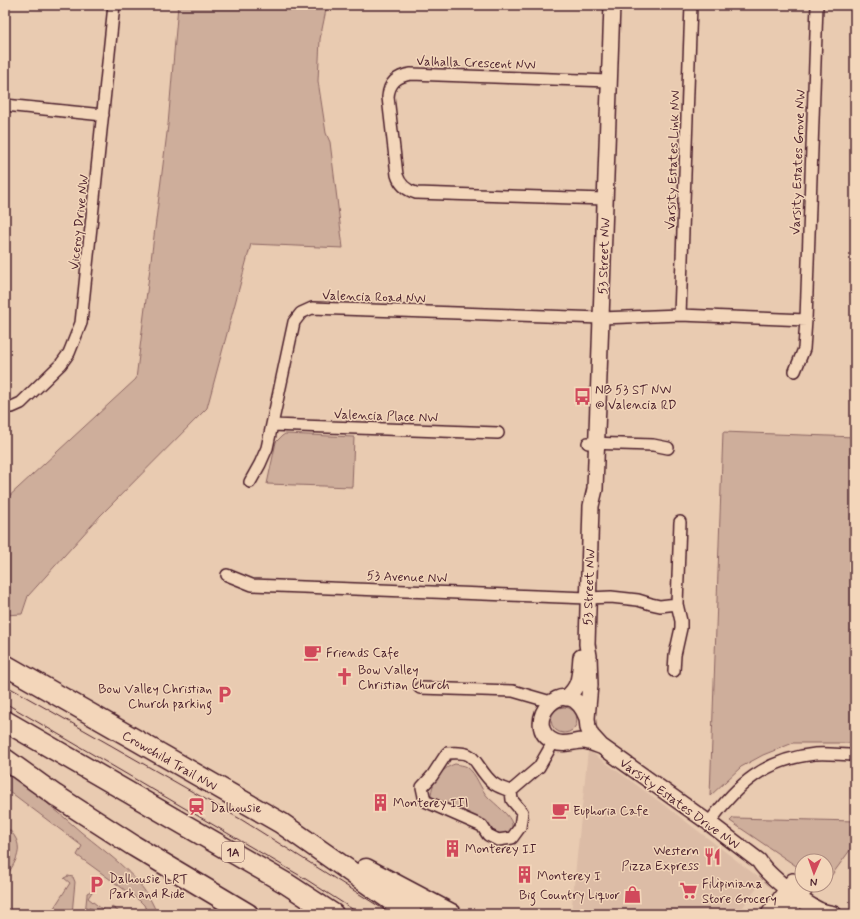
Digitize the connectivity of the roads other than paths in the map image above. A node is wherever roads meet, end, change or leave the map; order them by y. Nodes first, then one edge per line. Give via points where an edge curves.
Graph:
1 (114, 5) edge
2 (603, 5) edge
3 (612, 5) edge
4 (691, 5) edge
5 (817, 5) edge
6 (605, 81) junction
7 (5, 105) edge
8 (103, 115) junction
9 (601, 199) junction
10 (680, 315) junction
11 (597, 318) junction
12 (806, 320) junction
13 (795, 371) dead end
14 (5, 407) edge
15 (272, 425) junction
16 (498, 433) dead end
17 (592, 443) junction
18 (668, 448) dead end
19 (250, 482) dead end
20 (680, 522) dead end
21 (227, 575) dead end
22 (588, 598) junction
23 (677, 604) junction
24 (587, 644) junction
25 (5, 665) edge
26 (674, 671) dead end
27 (420, 688) dead end
28 (534, 698) junction
29 (566, 698) junction
30 (551, 702) junction
31 (542, 715) junction
32 (587, 718) junction
33 (5, 721) edge
34 (554, 741) junction
35 (601, 746) junction
36 (855, 755) edge
37 (5, 759) edge
38 (511, 791) junction
39 (709, 823) junction
40 (281, 824) junction
41 (794, 887) edge
42 (794, 891) edge
43 (795, 893) edge
44 (800, 893) edge
45 (248, 914) edge
46 (333, 914) edge
47 (411, 914) edge
48 (451, 914) edge
49 (768, 914) edge
50 (787, 914) edge
51 (835, 914) edge

1 - 8 street, Viceroy Drive NW
2 - 6 street, 53 Street NW
3 - 6 street, 53 Street NW
4 - 10 street, Varsity Estates Link NW
5 - 12 street, Varsity Estates Grove NW
6 - 9 street, 53 Street NW
6 - 9 street, Valhalla Crescent NW via 410,74 397,78 390,87 388,97 397,175 400,184 410,191
7 - 8 street
8 - 14 street, Viceroy Drive NW via 81,322 69,353 61,364 21,403
9 - 11 street, 53 Street NW
10 - 11 street
10 - 12 street
11 - 15 street, Valencia Road NW via 318,308 307,310 294,322
11 - 17 street, 53 Street NW
12 - 13 street, Varsity Estates Grove NW via 804,349
15 - 16 street, Valencia Place NW
15 - 19 street, Valencia Road NW via 267,448
17 - 18 street via 653,445
17 - 22 street, 53 Street NW via 595,489 591,506
20 - 23 street
21 - 22 street, 53 Avenue NW via 252,585
22 - 23 street, 53 Avenue NW via 611,597 660,606
22 - 24 street, 53 Street NW
23 - 26 street via 681,620
24 - 29 street, 53 Street NW via 581,655 578,683
24 - 32 street, 53 Street NW via 590,685
25 - 40 highway, Crowchild Trail NW
27 - 28 street via 513,691
28 - 30 street
28 - 31 street
29 - 30 street
29 - 32 street via 579,703
30 - 31 street
31 - 34 street via 543,730
32 - 35 street, Varsity Estates Drive NW via 591,736
33 - 46 highway, 1A via 280,880
34 - 35 street, Varsity Estates Drive NW via 566,744 584,741
34 - 38 street via 539,767
35 - 39 street, Varsity Estates Drive NW
36 - 39 street via 816,754 793,758 766,769 737,788
37 - 45 highway via 134,846
38 - 38 street via 512,800 522,812 520,827 512,838 498,840 488,835 482,826 425,801 422,787 447,753 463,753 473,757 497,786
39 - 41 street, Varsity Estates Drive NW via 759,861 767,861
40 - 47 highway, Crowchild Trail NW
40 - 48 highway
42 - 49 street
43 - 50 street
44 - 51 street, Varsity Estates Drive NW via 819,910

